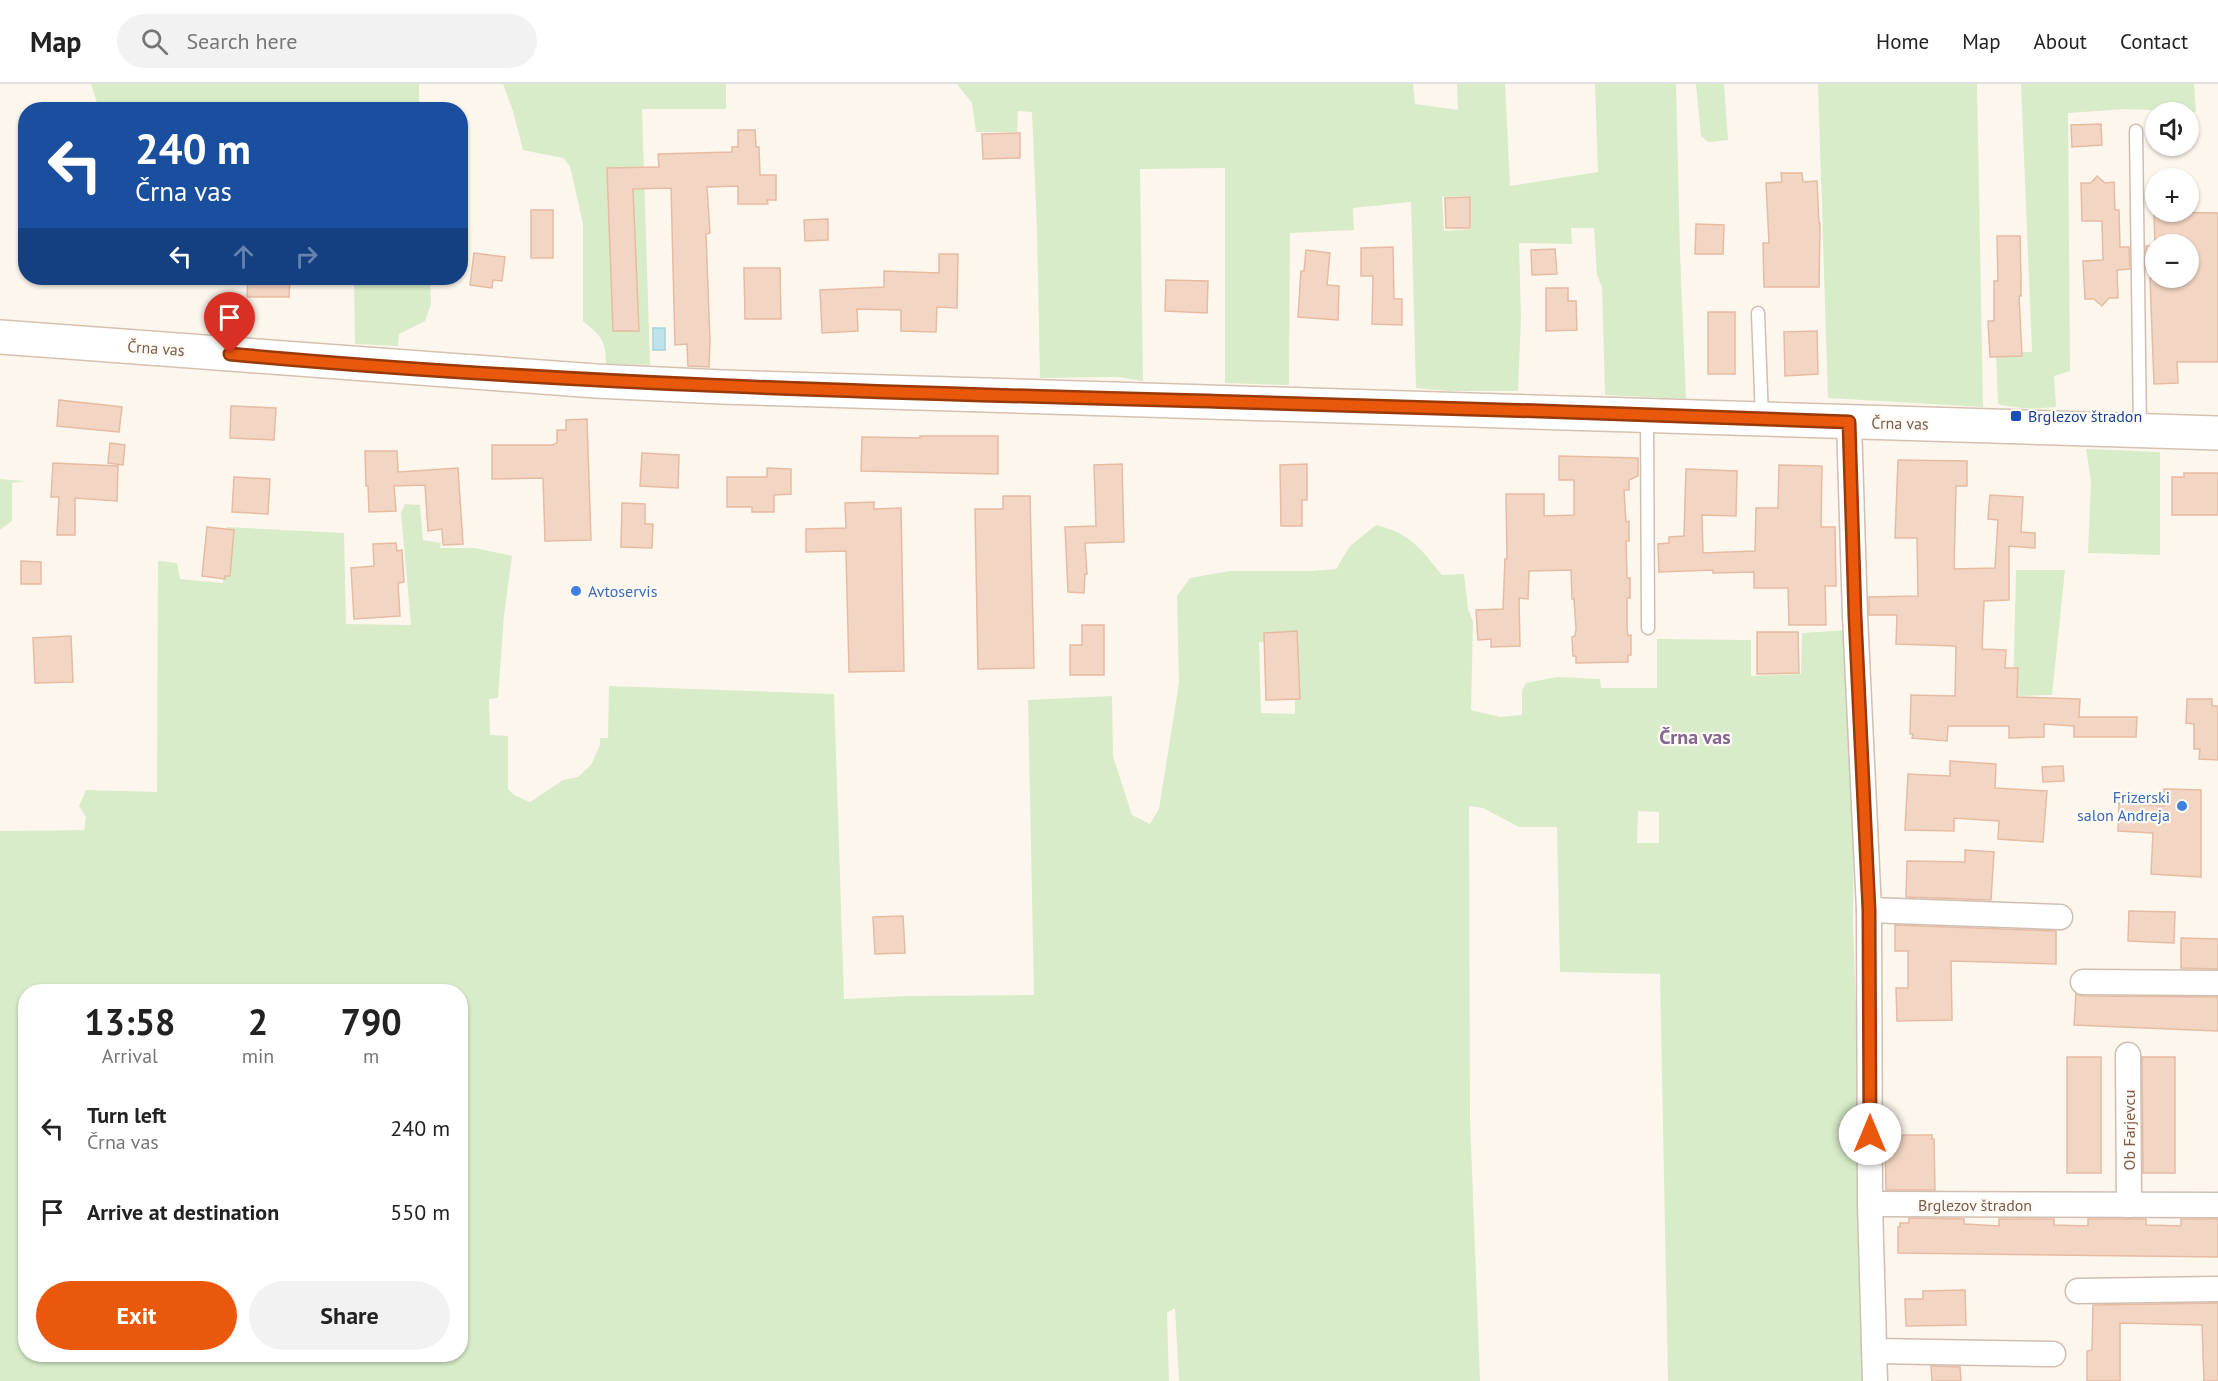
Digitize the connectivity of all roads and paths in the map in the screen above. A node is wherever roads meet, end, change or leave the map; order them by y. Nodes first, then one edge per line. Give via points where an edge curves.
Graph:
1 (2136, 131) dead end
2 (1758, 313) dead end
3 (0, 338) edge
4 (1647, 416) junction
5 (1762, 419) junction
6 (1849, 422) junction
7 (2140, 431) junction
8 (2218, 433) edge
9 (1648, 628) dead end
10 (1869, 910) junction
11 (2060, 917) dead end
12 (2084, 982) dead end
13 (2218, 983) edge
14 (2128, 1054) dead end
15 (1870, 1204) junction
16 (2129, 1205) junction
17 (2218, 1205) edge
18 (2218, 1290) edge
19 (2078, 1291) dead end
20 (1875, 1351) junction
21 (2052, 1354) dead end
22 (1875, 1381) edge

1 - 7 lane
2 - 5 lane
3 - 4 street, Črna vas via 573,380
4 - 5 street, Črna vas
4 - 9 lane
5 - 6 street, Črna vas
6 - 7 street, Črna vas
6 - 10 street
7 - 8 street, Črna vas
10 - 11 street
10 - 15 street
12 - 13 street
14 - 16 street, Ob Farjevcu
15 - 16 street, Brglezov štradon
15 - 20 street
16 - 17 street
18 - 19 street
20 - 21 street
20 - 22 street

